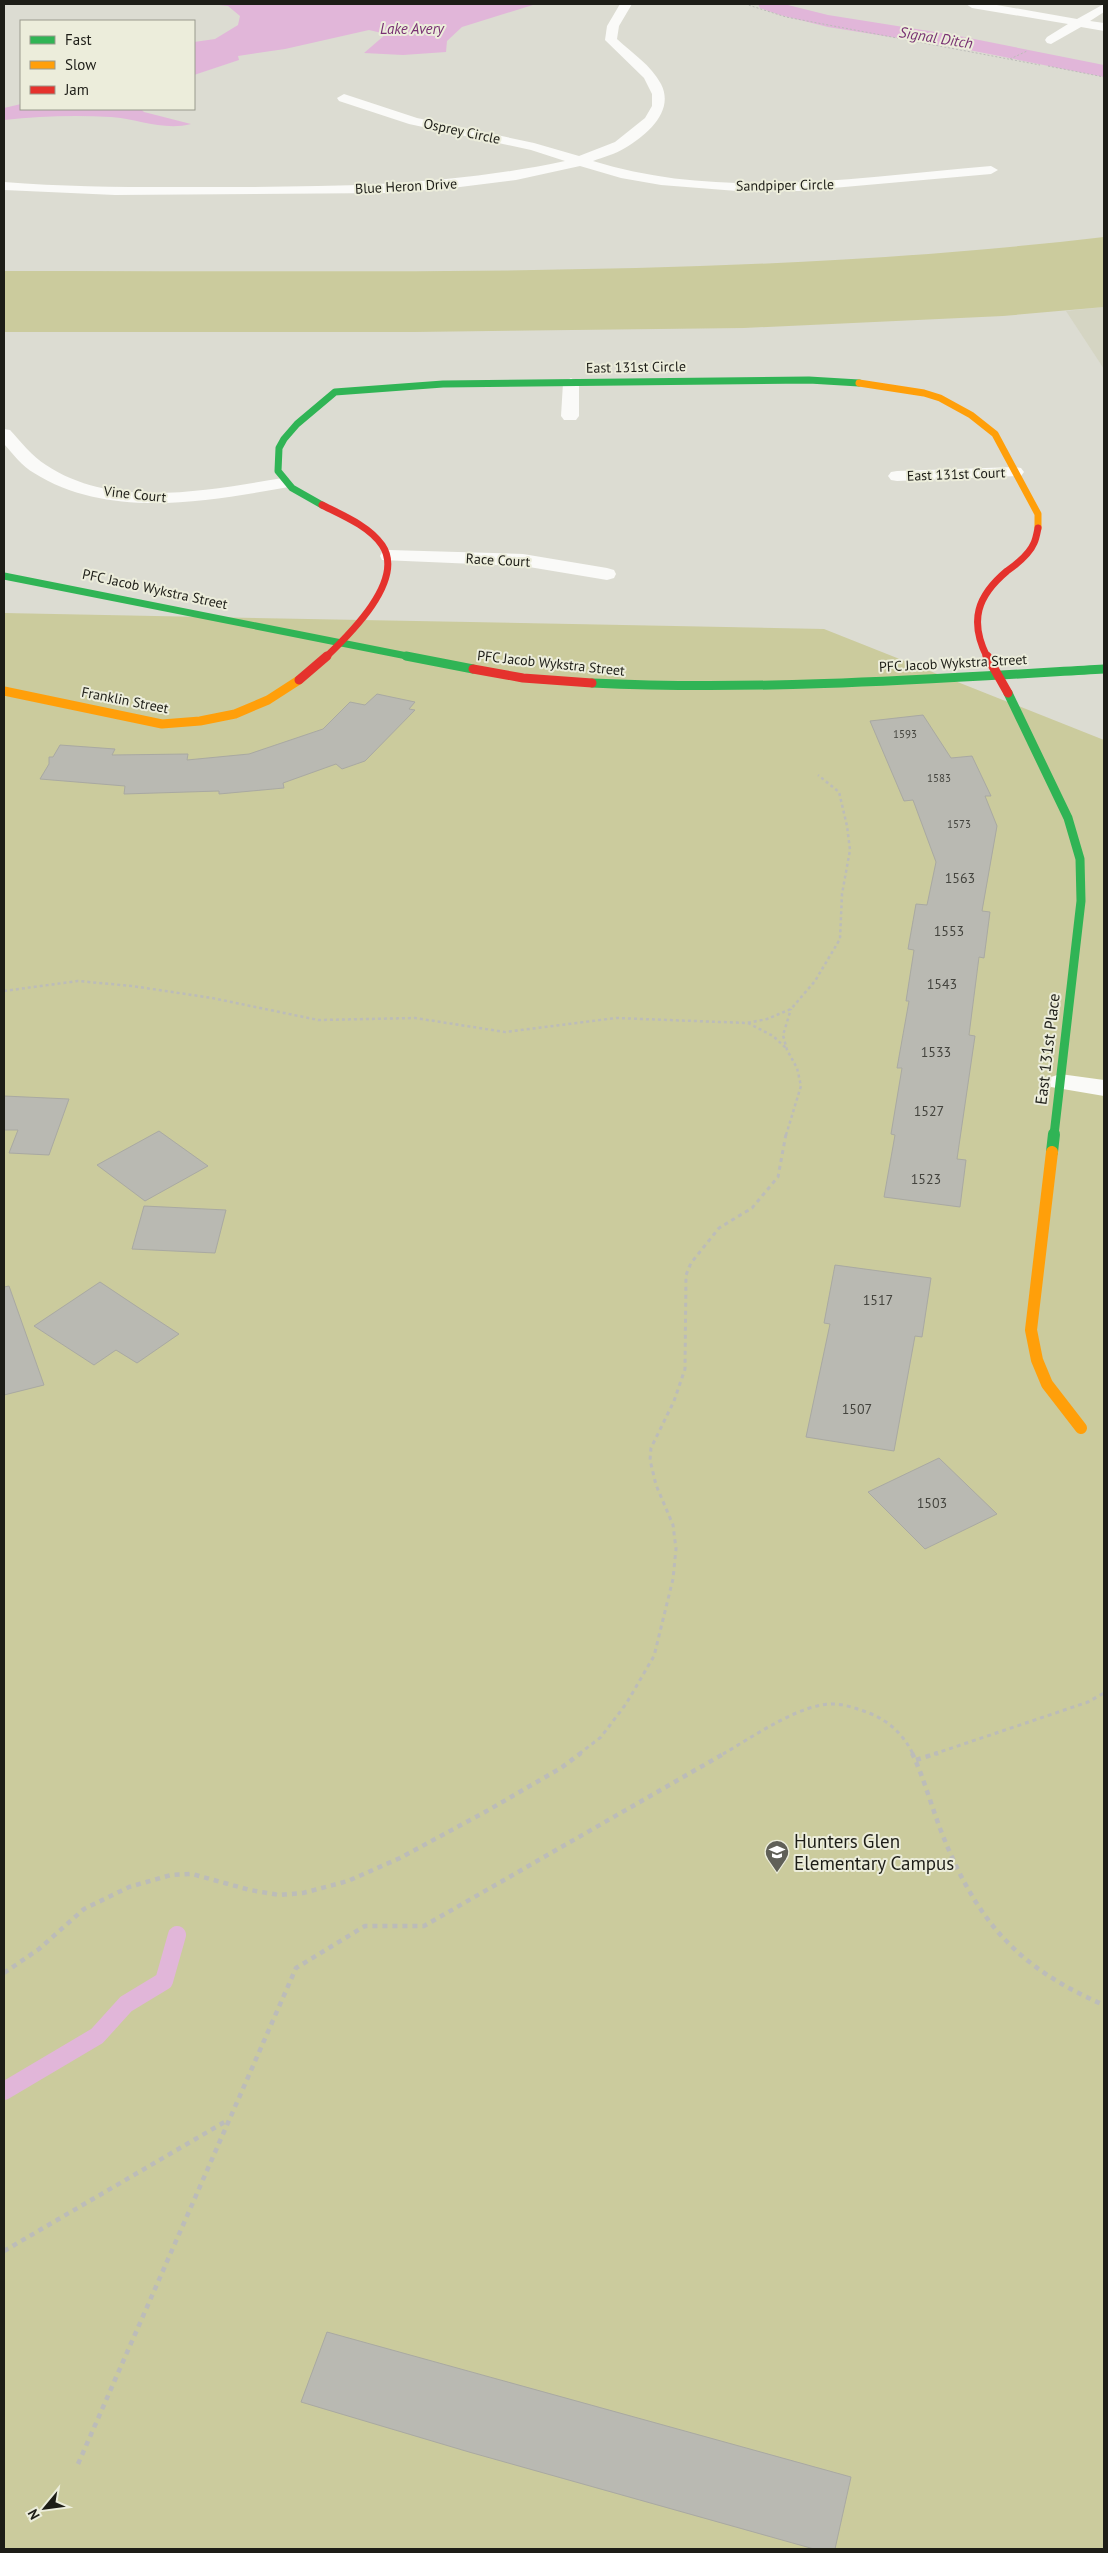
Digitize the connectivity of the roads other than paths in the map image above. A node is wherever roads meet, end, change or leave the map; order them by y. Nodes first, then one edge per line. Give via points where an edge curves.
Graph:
1 (626, 4) edge
2 (972, 4) edge
3 (1104, 7) edge
4 (1078, 22) junction
5 (1104, 27) edge
6 (1051, 40) dead end
7 (344, 98) dead end
8 (580, 160) junction
9 (991, 170) dead end
10 (4, 186) edge
11 (571, 383) junction
12 (570, 416) dead end
13 (4, 434) edge
14 (1015, 472) junction
15 (897, 476) dead end
16 (283, 483) junction
17 (389, 556) junction
18 (607, 574) dead end
19 (4, 576) edge
20 (338, 644) junction
21 (1104, 670) edge
22 (998, 676) junction
23 (4, 691) edge
24 (1060, 1082) junction
25 (1104, 1088) edge
26 (1081, 1428) dead end

1 - 8 street, Blue Heron Drive via 613,26 611,40 645,70 658,87 659,107 646,126 626,142
2 - 4 street
3 - 4 street
4 - 5 street
4 - 6 street
7 - 8 street, Osprey Circle via 414,121 491,136
8 - 9 street, Sandpiper Circle via 638,178 771,188 869,183
8 - 10 street, Blue Heron Drive via 488,180 395,188 95,192
11 - 12 street
11 - 14 street, East 131st Circle via 819,381 862,383 924,393 940,398 981,422 1002,443
11 - 16 street, East 131st Circle via 443,384 335,392 285,436 276,457
13 - 16 street, Vine Court via 41,470 81,487 107,492 180,497
14 - 15 street, East 131st Court
14 - 22 street, East 131st Circle via 1040,523 1038,539 1029,552 989,586 977,605 975,624
16 - 17 street via 371,533
17 - 18 street, Race Court via 522,560
17 - 20 street via 387,579 378,600
19 - 20 street, PFC Jacob Wykstra Street via 130,598
20 - 22 street, PFC Jacob Wykstra Street via 515,677 660,688
20 - 23 street, Franklin Street via 276,697 234,715 188,724 132,720
21 - 22 street, PFC Jacob Wykstra Street
22 - 24 street, East 131st Place via 1068,818 1080,859 1081,901
24 - 25 street
24 - 26 street, East 131st Place via 1031,1330 1032,1350 1037,1370 1049,1390

